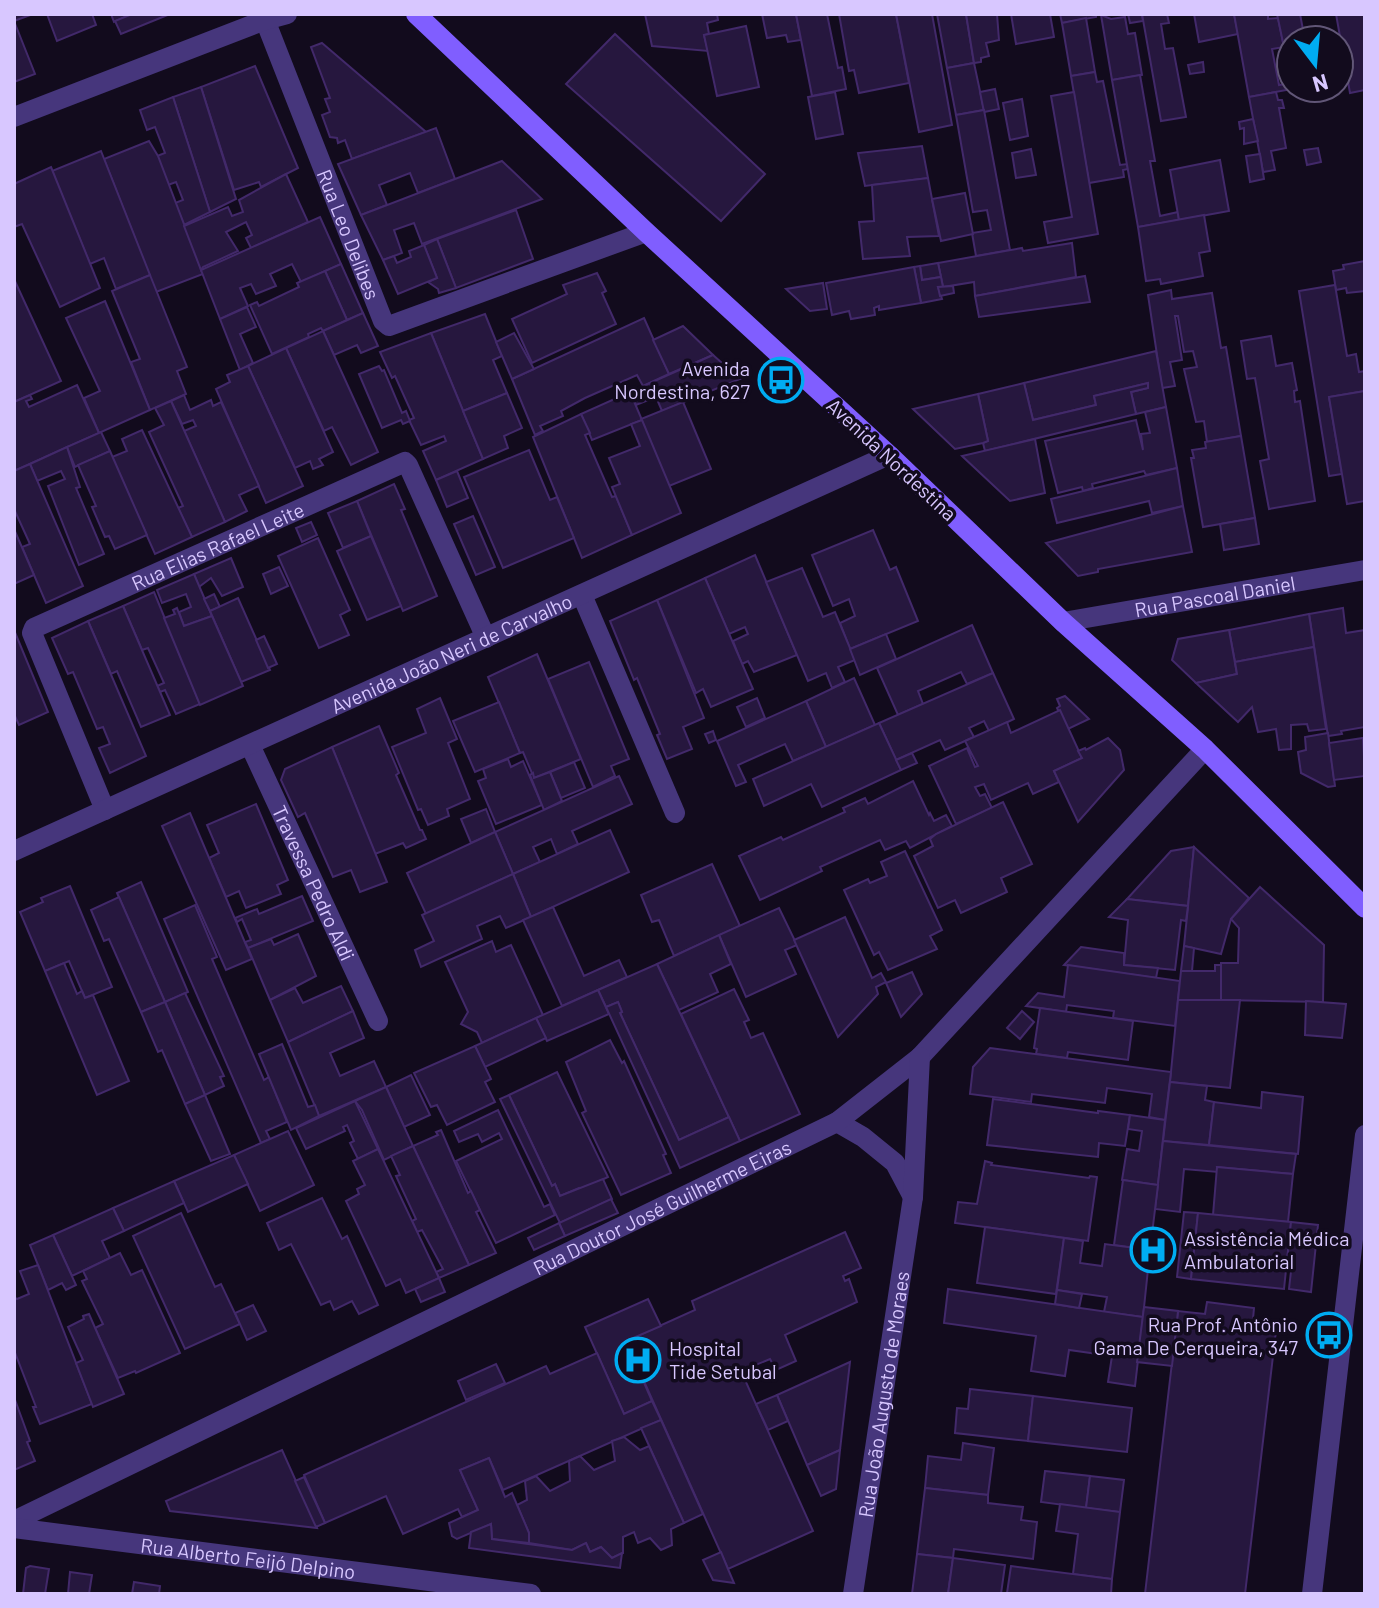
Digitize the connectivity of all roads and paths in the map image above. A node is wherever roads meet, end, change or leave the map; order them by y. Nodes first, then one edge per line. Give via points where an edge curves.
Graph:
1 (287, 14) edge
2 (416, 14) edge
3 (265, 20) junction
4 (14, 117) edge
5 (646, 232) junction
6 (889, 455) junction
7 (1365, 570) edge
8 (582, 595) junction
9 (1063, 622) junction
10 (486, 638) junction
11 (250, 745) junction
12 (1205, 749) junction
13 (105, 810) junction
14 (675, 813) dead end
15 (14, 851) edge
16 (1365, 908) edge
17 (378, 1021) dead end
18 (920, 1057) junction
19 (837, 1122) junction
20 (1365, 1135) edge
21 (913, 1197) junction
22 (14, 1521) edge
23 (14, 1528) edge
24 (531, 1594) edge
25 (853, 1594) edge
26 (1312, 1594) edge

1 - 3 street
2 - 5 main road, Avenida Nordestina
3 - 4 street
3 - 5 street, Rua Leo Delibes via 389,326
5 - 6 main road, Avenida Nordestina
6 - 8 street, Avenida João Neri de Carvalho
6 - 9 main road, Avenida Nordestina
7 - 9 street, Rua Pascoal Daniel
8 - 10 street, Avenida João Neri de Carvalho
8 - 14 street
9 - 12 main road, Avenida Nordestina
10 - 11 street, Avenida João Neri de Carvalho
10 - 13 street, Rua Elias Rafael Leite via 405,462 124,586 32,633
11 - 13 street, Avenida João Neri de Carvalho
11 - 17 street, Travessa Pedro Aldi
12 - 16 main road, Avenida Nordestina
12 - 18 street, Rua Doutor José Guilherme Eiras
13 - 15 street, Avenida João Neri de Carvalho
18 - 19 street, Rua Doutor José Guilherme Eiras
18 - 21 street, Rua João Augusto de Moraes
19 - 21 street via 895,1163
19 - 22 street, Rua Doutor José Guilherme Eiras
20 - 26 street
21 - 25 street, Rua João Augusto de Moraes
23 - 24 street, Rua Alberto Feijó Delpino

